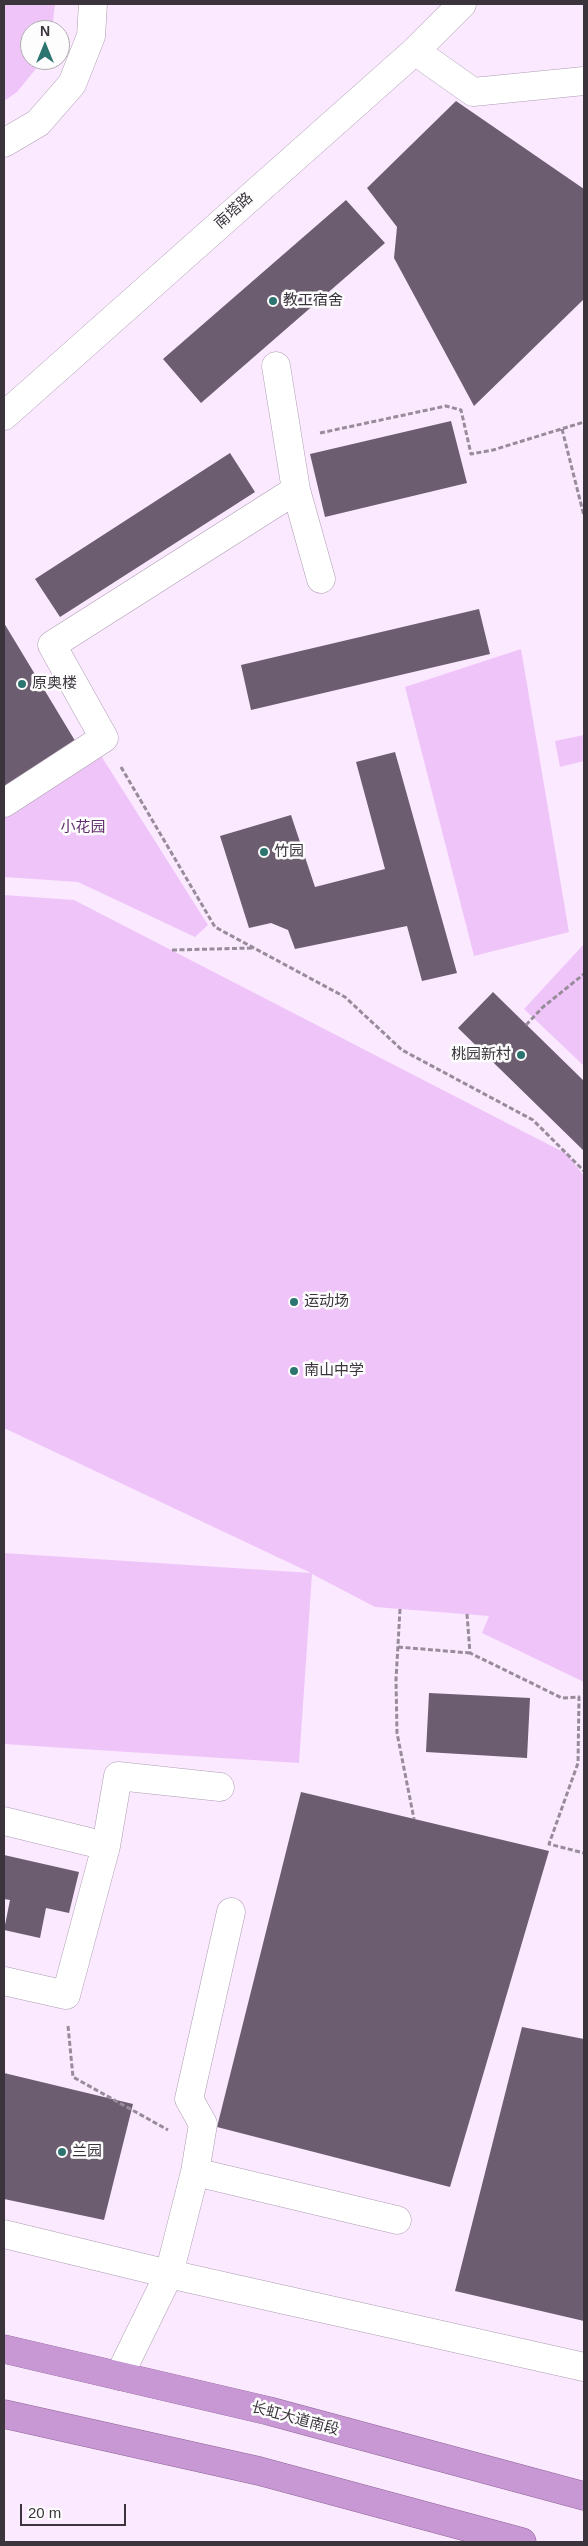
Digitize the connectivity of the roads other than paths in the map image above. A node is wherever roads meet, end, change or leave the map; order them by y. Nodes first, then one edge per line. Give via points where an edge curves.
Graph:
1 (93, 4) edge
2 (462, 4) edge
3 (415, 51) junction
4 (584, 82) edge
5 (4, 142) edge
6 (276, 366) dead end
7 (4, 416) edge
8 (296, 490) junction
9 (321, 579) dead end
10 (4, 803) edge
11 (220, 1787) dead end
12 (4, 1821) edge
13 (106, 1846) junction
14 (231, 1912) dead end
15 (4, 1981) edge
16 (195, 2172) junction
17 (397, 2220) dead end
18 (4, 2234) edge
19 (169, 2274) junction
20 (4, 2349) edge
21 (584, 2367) edge
22 (120, 2376) junction
23 (4, 2414) edge
24 (584, 2496) edge
25 (522, 2542) edge

1 - 5 street via 91,36 72,84 38,123
2 - 3 street, 南塔路
3 - 4 street via 473,92
3 - 7 street, 南塔路
6 - 8 street
8 - 9 street
8 - 10 street via 52,645 104,738
11 - 13 street via 118,1776
12 - 13 street
13 - 15 street via 66,1995
14 - 16 street via 189,2099 203,2124
16 - 17 street
16 - 19 street
18 - 19 street
19 - 21 street
19 - 22 street
20 - 22 highway, 长虹大道南段
22 - 24 highway, 长虹大道南段 via 270,2412
23 - 25 highway via 259,2471

